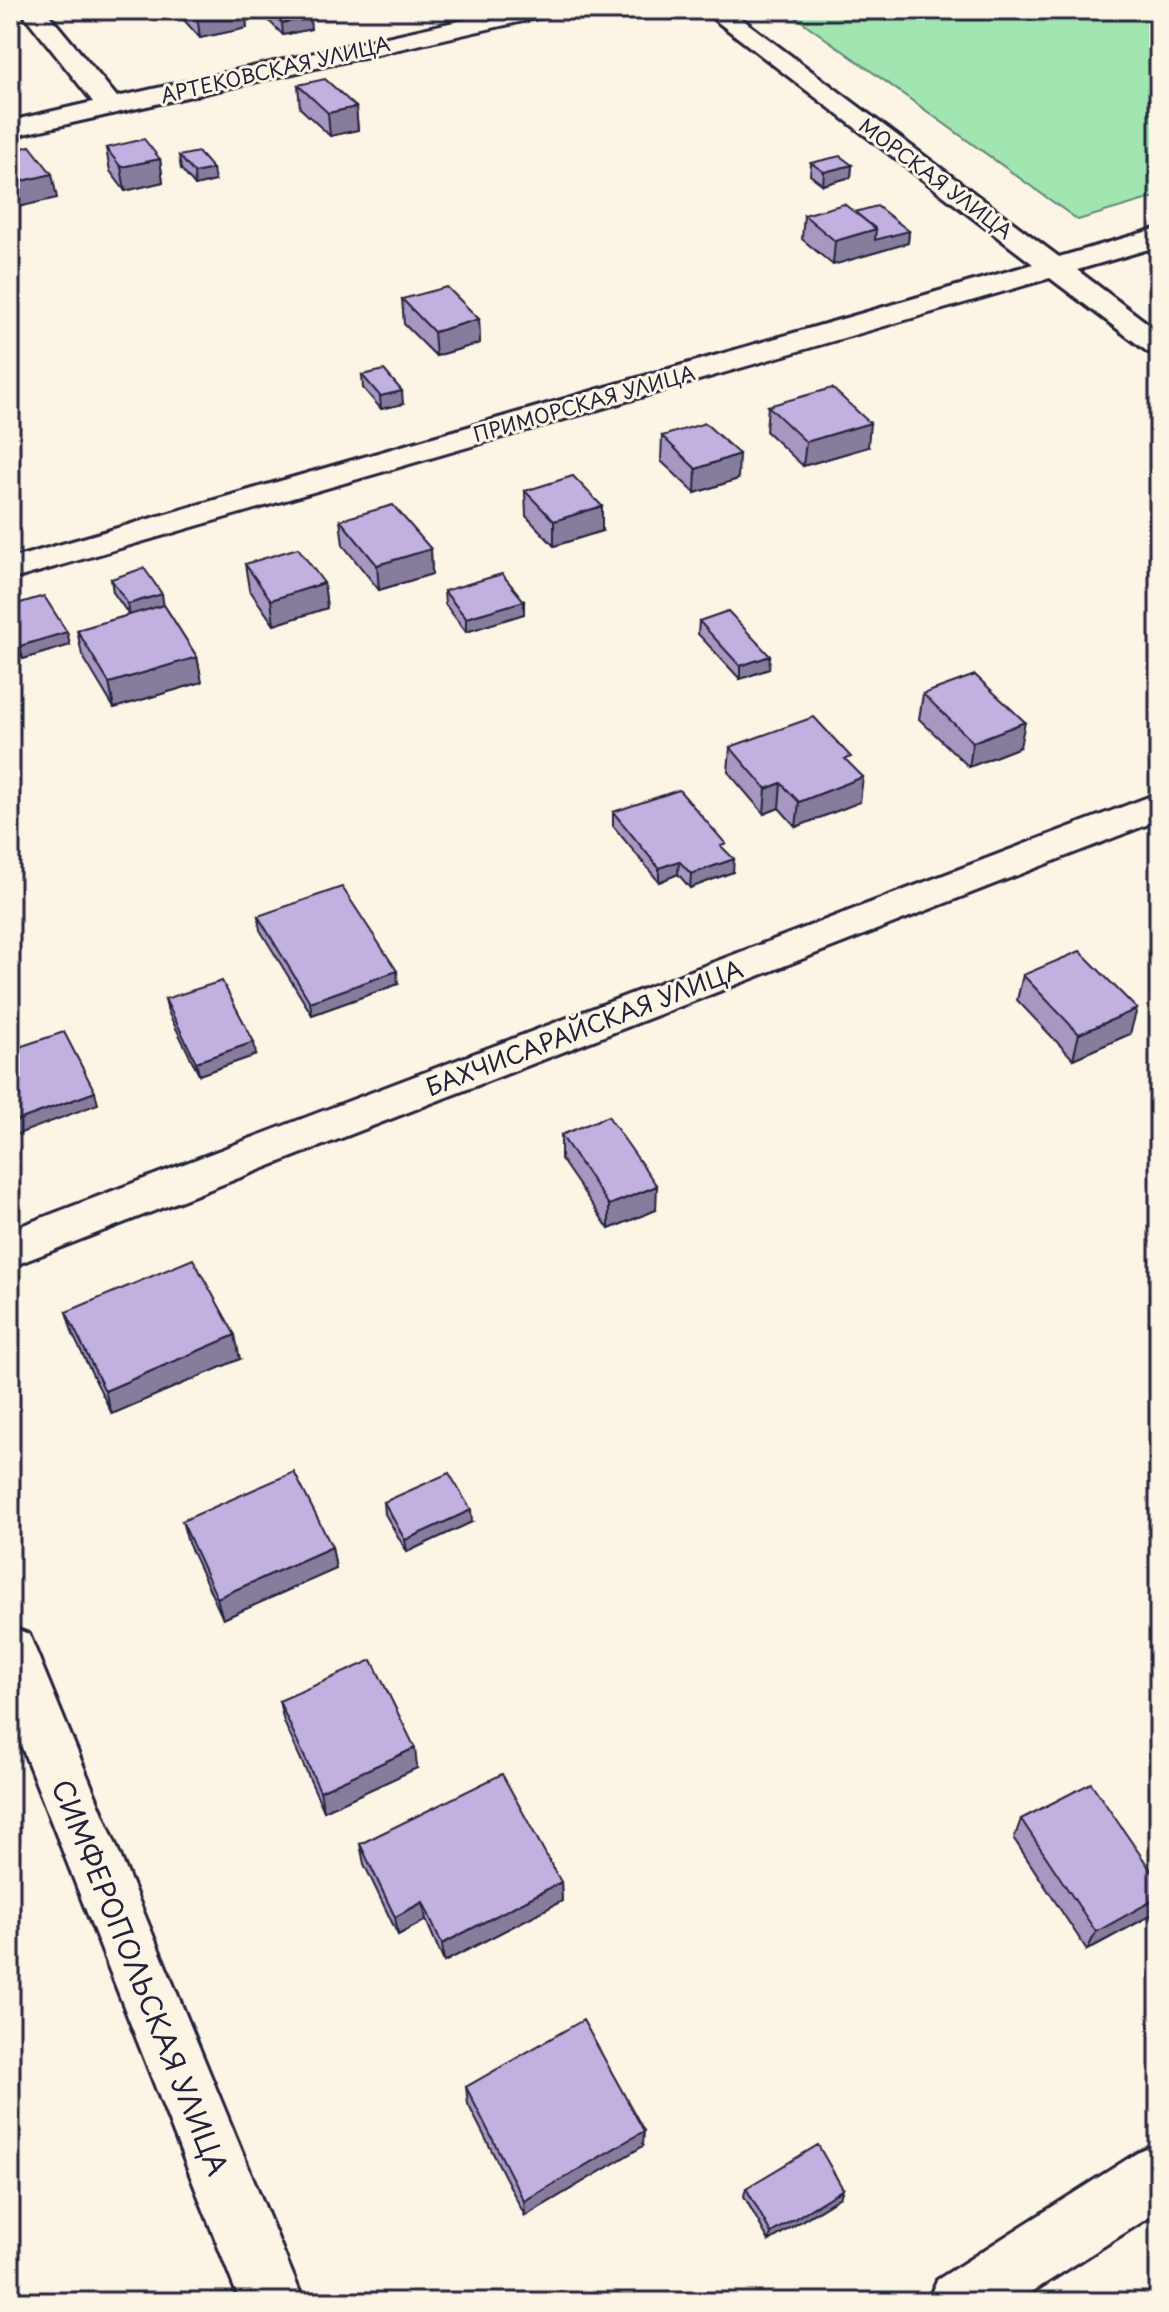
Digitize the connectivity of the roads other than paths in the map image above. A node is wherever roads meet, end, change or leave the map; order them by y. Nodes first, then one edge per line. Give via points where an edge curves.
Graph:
1 (32, 10) edge
2 (541, 10) edge
3 (714, 10) edge
4 (110, 106) junction
5 (10, 129) edge
6 (1159, 237) edge
7 (1053, 267) junction
8 (1159, 346) edge
9 (10, 570) edge
10 (1159, 806) edge
11 (10, 1249) edge
12 (10, 1651) edge
13 (1159, 2175) edge
14 (272, 2302) edge
15 (959, 2302) edge

1 - 4 street
2 - 4 street, АРТЕКОВСКАЯ УЛИЦА
3 - 7 street, МОРСКАЯ УЛИЦА
4 - 5 street, АРТЕКОВСКАЯ УЛИЦА
6 - 7 street, ПРИМОРСКАЯ УЛИЦА
7 - 8 street, МОРСКАЯ УЛИЦА
7 - 9 street, ПРИМОРСКАЯ УЛИЦА
10 - 11 street, БАХЧИСАРАЙСКАЯ УЛИЦА
12 - 14 street, СИМФЕРОПОЛЬСКАЯ УЛИЦА
13 - 15 street

